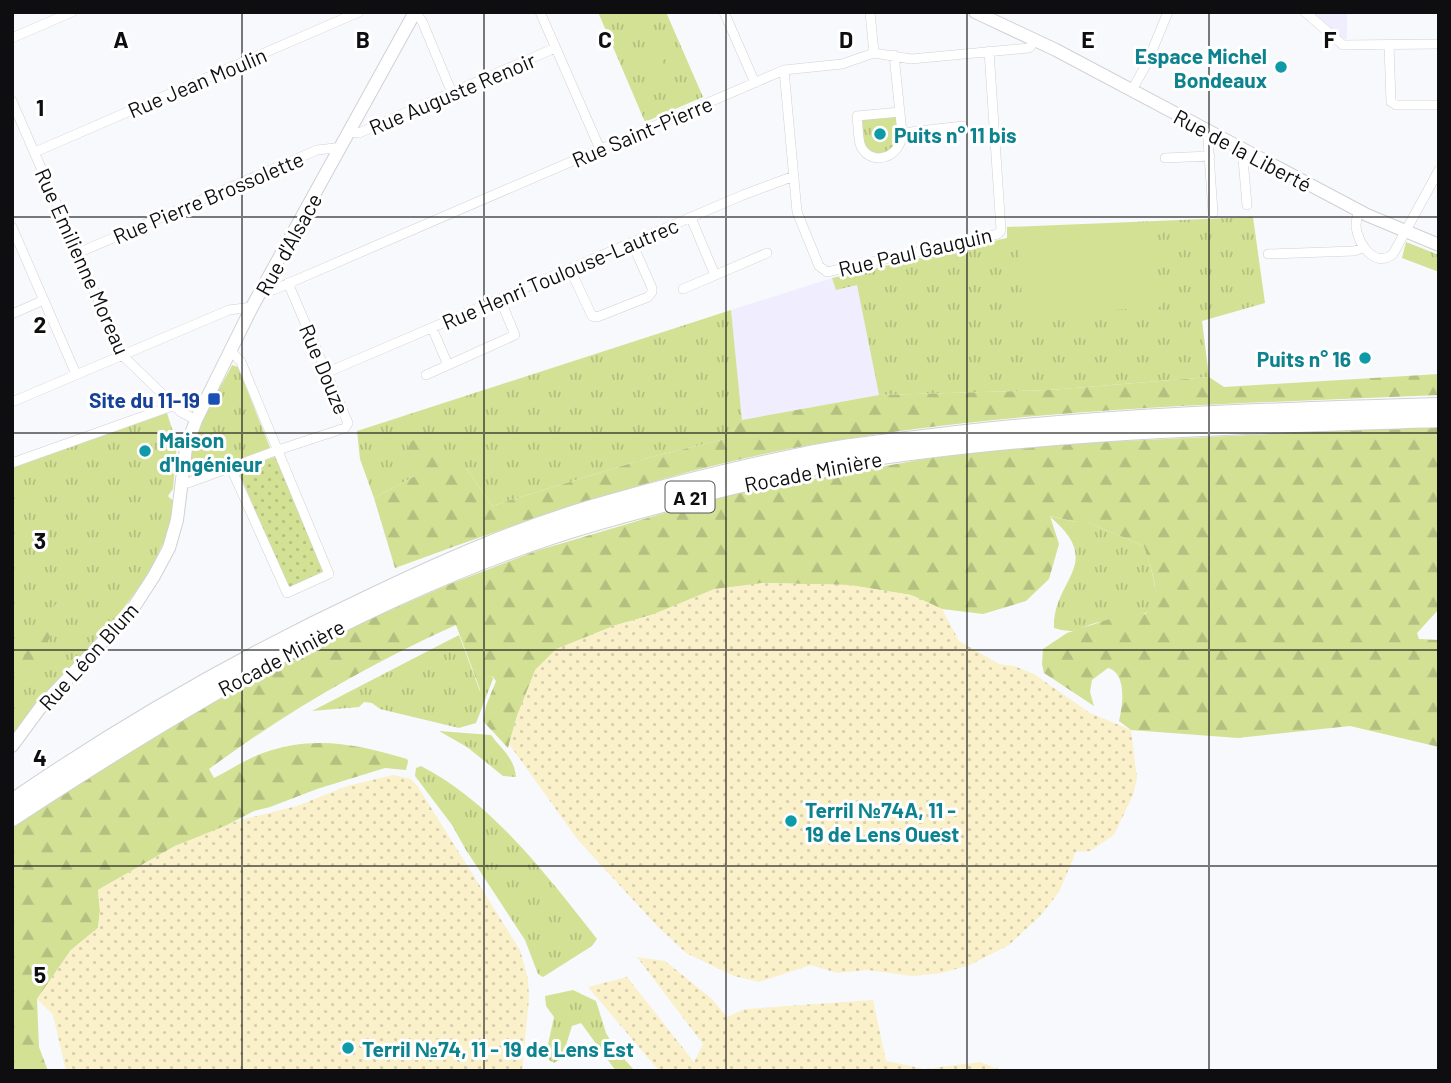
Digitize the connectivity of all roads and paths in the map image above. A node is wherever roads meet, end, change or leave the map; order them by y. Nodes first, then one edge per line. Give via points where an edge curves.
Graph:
1 (359, 12) edge
2 (415, 12) edge
3 (540, 12) edge
4 (724, 12) edge
5 (870, 12) edge
6 (1168, 12) edge
7 (1305, 12) edge
8 (66, 13) edge
9 (980, 13) edge
10 (12, 38) edge
11 (1036, 40) junction
12 (1439, 44) edge
13 (1389, 45) junction
14 (555, 48) junction
15 (989, 51) junction
16 (874, 53) junction
17 (894, 55) junction
18 (784, 70) junction
19 (755, 83) junction
20 (1132, 90) junction
21 (452, 93) junction
22 (12, 101) edge
23 (1439, 105) edge
24 (900, 112) junction
25 (963, 127) dead end
26 (349, 132) junction
27 (902, 133) junction
28 (1211, 133) junction
29 (600, 149) junction
30 (340, 150) junction
31 (1246, 151) junction
32 (35, 152) junction
33 (1210, 156) junction
34 (1165, 159) dead end
35 (1439, 170) edge
36 (794, 176) junction
37 (1247, 205) dead end
38 (1359, 211) junction
39 (1213, 213) dead end
40 (691, 218) junction
41 (1405, 232) junction
42 (13, 233) edge
43 (632, 243) junction
44 (1439, 245) edge
45 (1363, 248) junction
46 (78, 253) junction
47 (767, 253) dead end
48 (1268, 254) dead end
49 (570, 269) junction
50 (715, 275) junction
51 (288, 283) junction
52 (683, 289) dead end
53 (261, 292) junction
54 (500, 299) junction
55 (44, 300) junction
56 (252, 307) junction
57 (12, 314) edge
58 (432, 328) junction
59 (230, 351) junction
60 (122, 355) junction
61 (448, 365) junction
62 (328, 372) junction
63 (76, 374) junction
64 (426, 375) dead end
65 (12, 402) edge
66 (175, 405) junction
67 (1439, 406) edge
68 (1439, 419) edge
69 (196, 420) junction
70 (278, 450) junction
71 (12, 463) edge
72 (230, 466) junction
73 (181, 483) junction
74 (12, 746) edge
75 (12, 802) edge
76 (12, 818) edge

1 - 32 street, Rue Jean Moulin
2 - 21 street
2 - 26 street, Rue d'Alsace
3 - 14 street
4 - 19 street
5 - 16 street
6 - 20 street
7 - 13 street via 1343,45
8 - 10 street
9 - 11 street, Rue de la Liberté
11 - 15 street, Rue Saint-Pierre via 1029,48
11 - 20 street, Rue de la Liberté
12 - 13 street
13 - 23 street via 1391,102
14 - 21 street, Rue Auguste Renoir
14 - 29 street
15 - 17 street, Rue Saint-Pierre via 911,58
15 - 36 street, Rue Paul Gauguin via 998,234 827,272 819,266 797,212
16 - 17 street, Rue Saint-Pierre
16 - 18 street, Rue Saint-Pierre via 842,64
17 - 24 street
18 - 19 street, Rue Saint-Pierre
18 - 36 street
19 - 29 street, Rue Saint-Pierre
20 - 28 street, Rue de la Liberté
21 - 26 street, Rue Auguste Renoir via 359,133
22 - 32 street, Rue Emilienne Moreau
24 - 27 street
24 - 27 street via 857,116 860,144 872,156 889,156 897,150
25 - 27 street
26 - 30 street, Rue d'Alsace
28 - 31 street, Rue de la Liberté
28 - 33 street
29 - 51 street, Rue Saint-Pierre
30 - 46 street, Rue Pierre Brossolette via 317,150
30 - 53 street, Rue d'Alsace
31 - 37 street
31 - 38 street, Rue de la Liberté
32 - 46 street, Rue Emilienne Moreau
33 - 34 street
33 - 39 street
35 - 41 street
36 - 40 street, Rue Henri Toulouse-Lautrec
38 - 41 street, Rue de la Liberté
38 - 45 street via 1356,225
40 - 43 street, Rue Henri Toulouse-Lautrec
40 - 50 street
41 - 44 street, Rue de la Liberté
41 - 45 street via 1387,259
42 - 55 street
43 - 49 street, Rue Henri Toulouse-Lautrec
43 - 49 street via 652,288 648,297 592,316
45 - 48 street
46 - 60 street, Rue Emilienne Moreau
47 - 50 street
49 - 54 street, Rue Henri Toulouse-Lautrec
50 - 52 street
51 - 53 street, Rue Saint-Pierre
51 - 62 street, Rue Douze
53 - 56 street, Rue d'Alsace
54 - 58 street, Rue Henri Toulouse-Lautrec
54 - 61 street via 515,332 513,337
55 - 57 street
55 - 63 street
56 - 59 street, Rue d'Alsace
56 - 60 street via 229,310
58 - 61 street
58 - 62 street, Rue Henri Toulouse-Lautrec
59 - 69 street, Rue d'Alsace
59 - 70 street via 241,362
60 - 63 street
60 - 66 street, Rue Emilienne Moreau
61 - 64 street
62 - 70 street, Rue Douze via 348,423 345,428
63 - 65 street
66 - 69 street, Rue Emilienne Moreau
66 - 71 street
67 - 75 highway, Rocade Minière / A 21 via 1125,418 1004,428 805,455 597,507 453,560 304,628 179,696
68 - 76 highway, Rocade Minière / A 21 via 993,442 816,467 644,509 471,567 334,628 233,681
69 - 73 street, Rue d'Alsace
70 - 72 street
70 - 72 street via 330,570 287,593
72 - 73 street
73 - 74 street, Rue Léon Blum via 169,548 154,576 130,613 40,708

